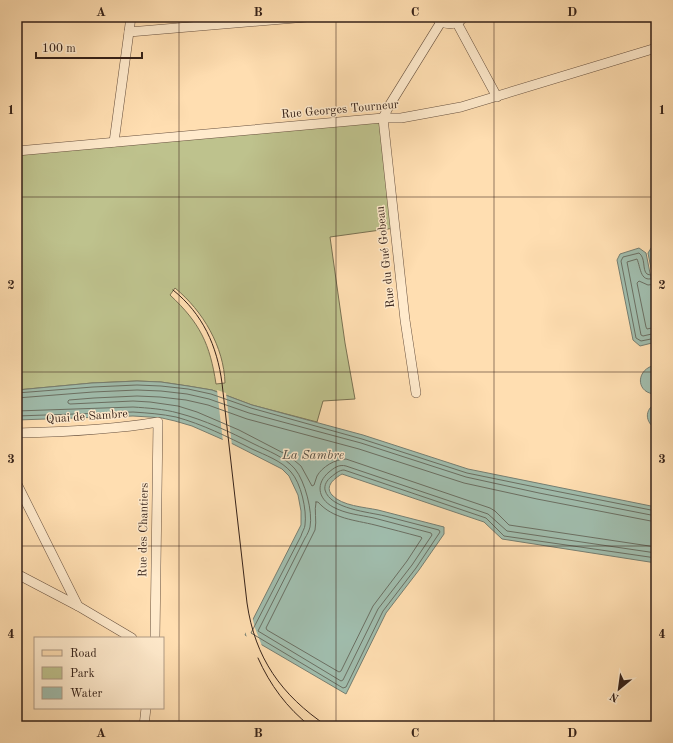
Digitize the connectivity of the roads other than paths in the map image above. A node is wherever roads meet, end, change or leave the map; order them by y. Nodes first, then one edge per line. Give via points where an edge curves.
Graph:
1 (131, 17) edge
2 (307, 17) edge
3 (438, 20) edge
4 (460, 20) edge
5 (129, 32) junction
6 (656, 48) edge
7 (497, 97) junction
8 (383, 118) junction
9 (114, 142) junction
10 (17, 151) edge
11 (416, 393) dead end
12 (158, 422) joint
13 (17, 433) edge
14 (17, 484) edge
15 (17, 574) edge
16 (78, 606) junction
17 (130, 637) edge
18 (155, 637) edge
19 (146, 709) edge
20 (144, 726) edge

1 - 5 street
2 - 5 street
3 - 4 street via 448,24
3 - 8 street
4 - 7 street
5 - 9 street
6 - 7 street, Rue Georges Tourneur
7 - 8 street, Rue Georges Tourneur via 401,118
8 - 9 street, Rue Georges Tourneur
8 - 11 street, Rue du Gué Gobeau via 405,320
9 - 10 street, Rue Georges Tourneur
12 - 13 street, Quai de Sambre via 132,427
12 - 18 street, Rue des Chantiers
14 - 16 street
15 - 16 street
16 - 17 street
19 - 20 street

